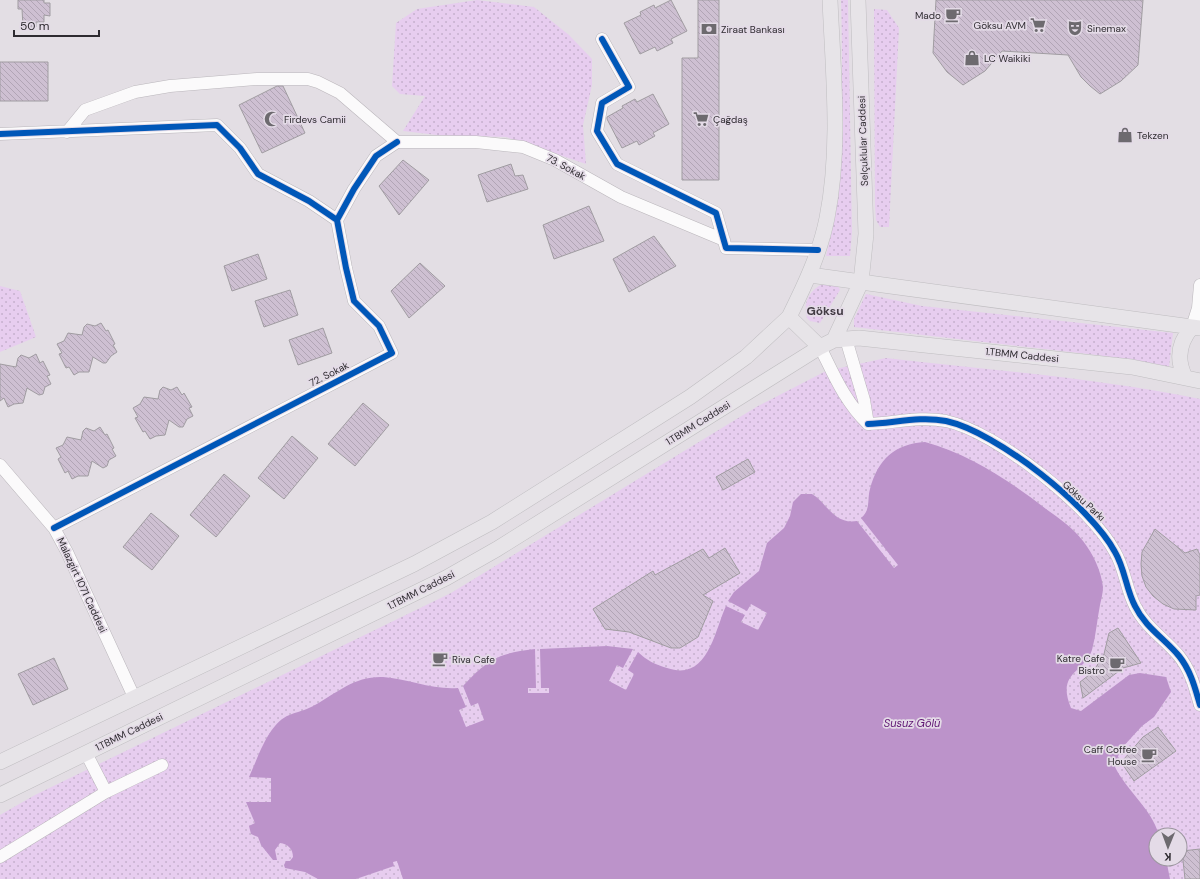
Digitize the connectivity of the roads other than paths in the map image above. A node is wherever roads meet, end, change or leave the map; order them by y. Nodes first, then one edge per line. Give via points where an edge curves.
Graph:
1 (830, 0) edge
2 (858, 0) edge
3 (602, 39) dead end
4 (67, 132) junction
5 (0, 134) edge
6 (397, 142) junction
7 (337, 220) junction
8 (724, 240) junction
9 (818, 250) junction
10 (810, 274) junction
11 (862, 282) junction
12 (1200, 285) edge
13 (789, 317) junction
14 (1196, 328) edge
15 (840, 339) junction
16 (820, 347) junction
17 (1185, 377) junction
18 (1200, 381) edge
19 (868, 424) junction
20 (0, 465) edge
21 (54, 528) junction
22 (134, 697) junction
23 (1200, 705) edge
24 (86, 753) junction
25 (0, 762) edge
26 (162, 765) dead end
27 (106, 792) junction
28 (0, 795) edge
29 (0, 857) edge

1 - 9 main road via 834,102 833,157 829,207
2 - 11 main road, Selçuklular Caddesi via 866,234
3 - 8 street via 629,87 602,103 597,131 617,164 716,213
4 - 5 street
4 - 6 street via 85,110 135,92 170,86 308,79 340,93
4 - 7 street via 217,125 240,148 258,174 309,201
6 - 7 street via 376,156
6 - 8 street, 73. Sokak via 476,142 523,147 555,160 621,197
7 - 21 street, 72. Sokak via 354,302 379,326 392,353
8 - 9 street, 73. Sokak via 726,248
9 - 10 main road
10 - 11 main road
10 - 13 main road
11 - 14 main road
11 - 15 main road
12 - 14 street
13 - 16 main road
13 - 22 main road via 746,357 690,397 492,522 414,564
14 - 17 main road via 1183,340 1180,348 1180,363
15 - 16 main road, 1.TBMM Caddesi
15 - 17 main road, 1.TBMM Caddesi via 865,338 1132,367
15 - 19 street via 864,400
16 - 19 street via 842,393
16 - 24 main road, 1.TBMM Caddesi via 497,549 446,578
17 - 18 main road, 1.TBMM Caddesi
19 - 23 street, Göksu Parkı via 914,419 953,423 1023,461 1080,507 1098,526 1116,553 1134,606 1189,672
20 - 21 street, Malazgirt 1071 Caddesi
21 - 22 street, Malazgirt 1071 Caddesi
22 - 25 main road
24 - 27 street
24 - 28 main road, 1.TBMM Caddesi
26 - 27 street
27 - 29 street

